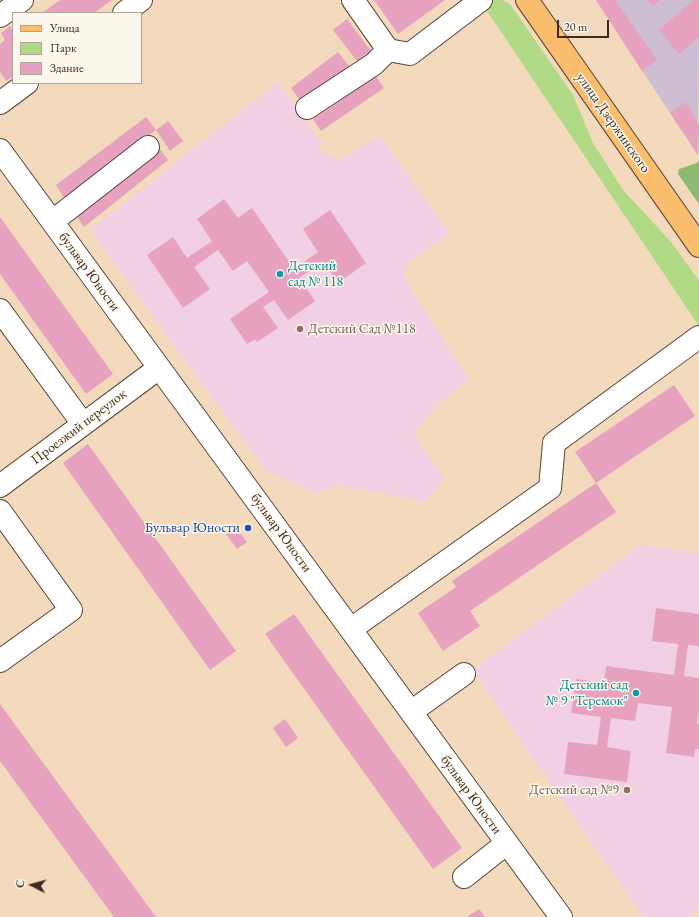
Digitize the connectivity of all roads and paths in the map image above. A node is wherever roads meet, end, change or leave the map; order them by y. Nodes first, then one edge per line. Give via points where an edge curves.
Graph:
1 (22, 0) edge
2 (353, 0) edge
3 (481, 0) edge
4 (527, 0) edge
5 (0, 16) edge
6 (388, 50) junction
7 (26, 84) edge
8 (0, 103) edge
9 (307, 108) dead end
10 (148, 147) dead end
11 (0, 150) edge
12 (52, 221) junction
13 (699, 246) edge
14 (0, 310) edge
15 (699, 337) edge
16 (159, 368) junction
17 (83, 424) junction
18 (0, 486) edge
19 (0, 511) edge
20 (351, 629) junction
21 (0, 661) edge
22 (464, 674) dead end
23 (411, 712) junction
24 (507, 843) junction
25 (464, 877) dead end
26 (561, 917) edge

1 - 5 street
2 - 6 street
3 - 6 street via 410,54
4 - 13 main road, улица Дзержинского
6 - 9 street via 374,64
7 - 8 street
10 - 12 street
11 - 12 street, бульвар Юности
12 - 16 street, бульвар Юности
14 - 17 street
15 - 20 street via 554,443 550,488
16 - 17 street, Проезжий переулок
16 - 20 street, бульвар Юности
17 - 18 street, Проезжий переулок
19 - 21 street via 71,610
20 - 23 street, бульвар Юности
22 - 23 street
23 - 24 street, бульвар Юности
24 - 25 street
24 - 26 street, бульвар Юности

